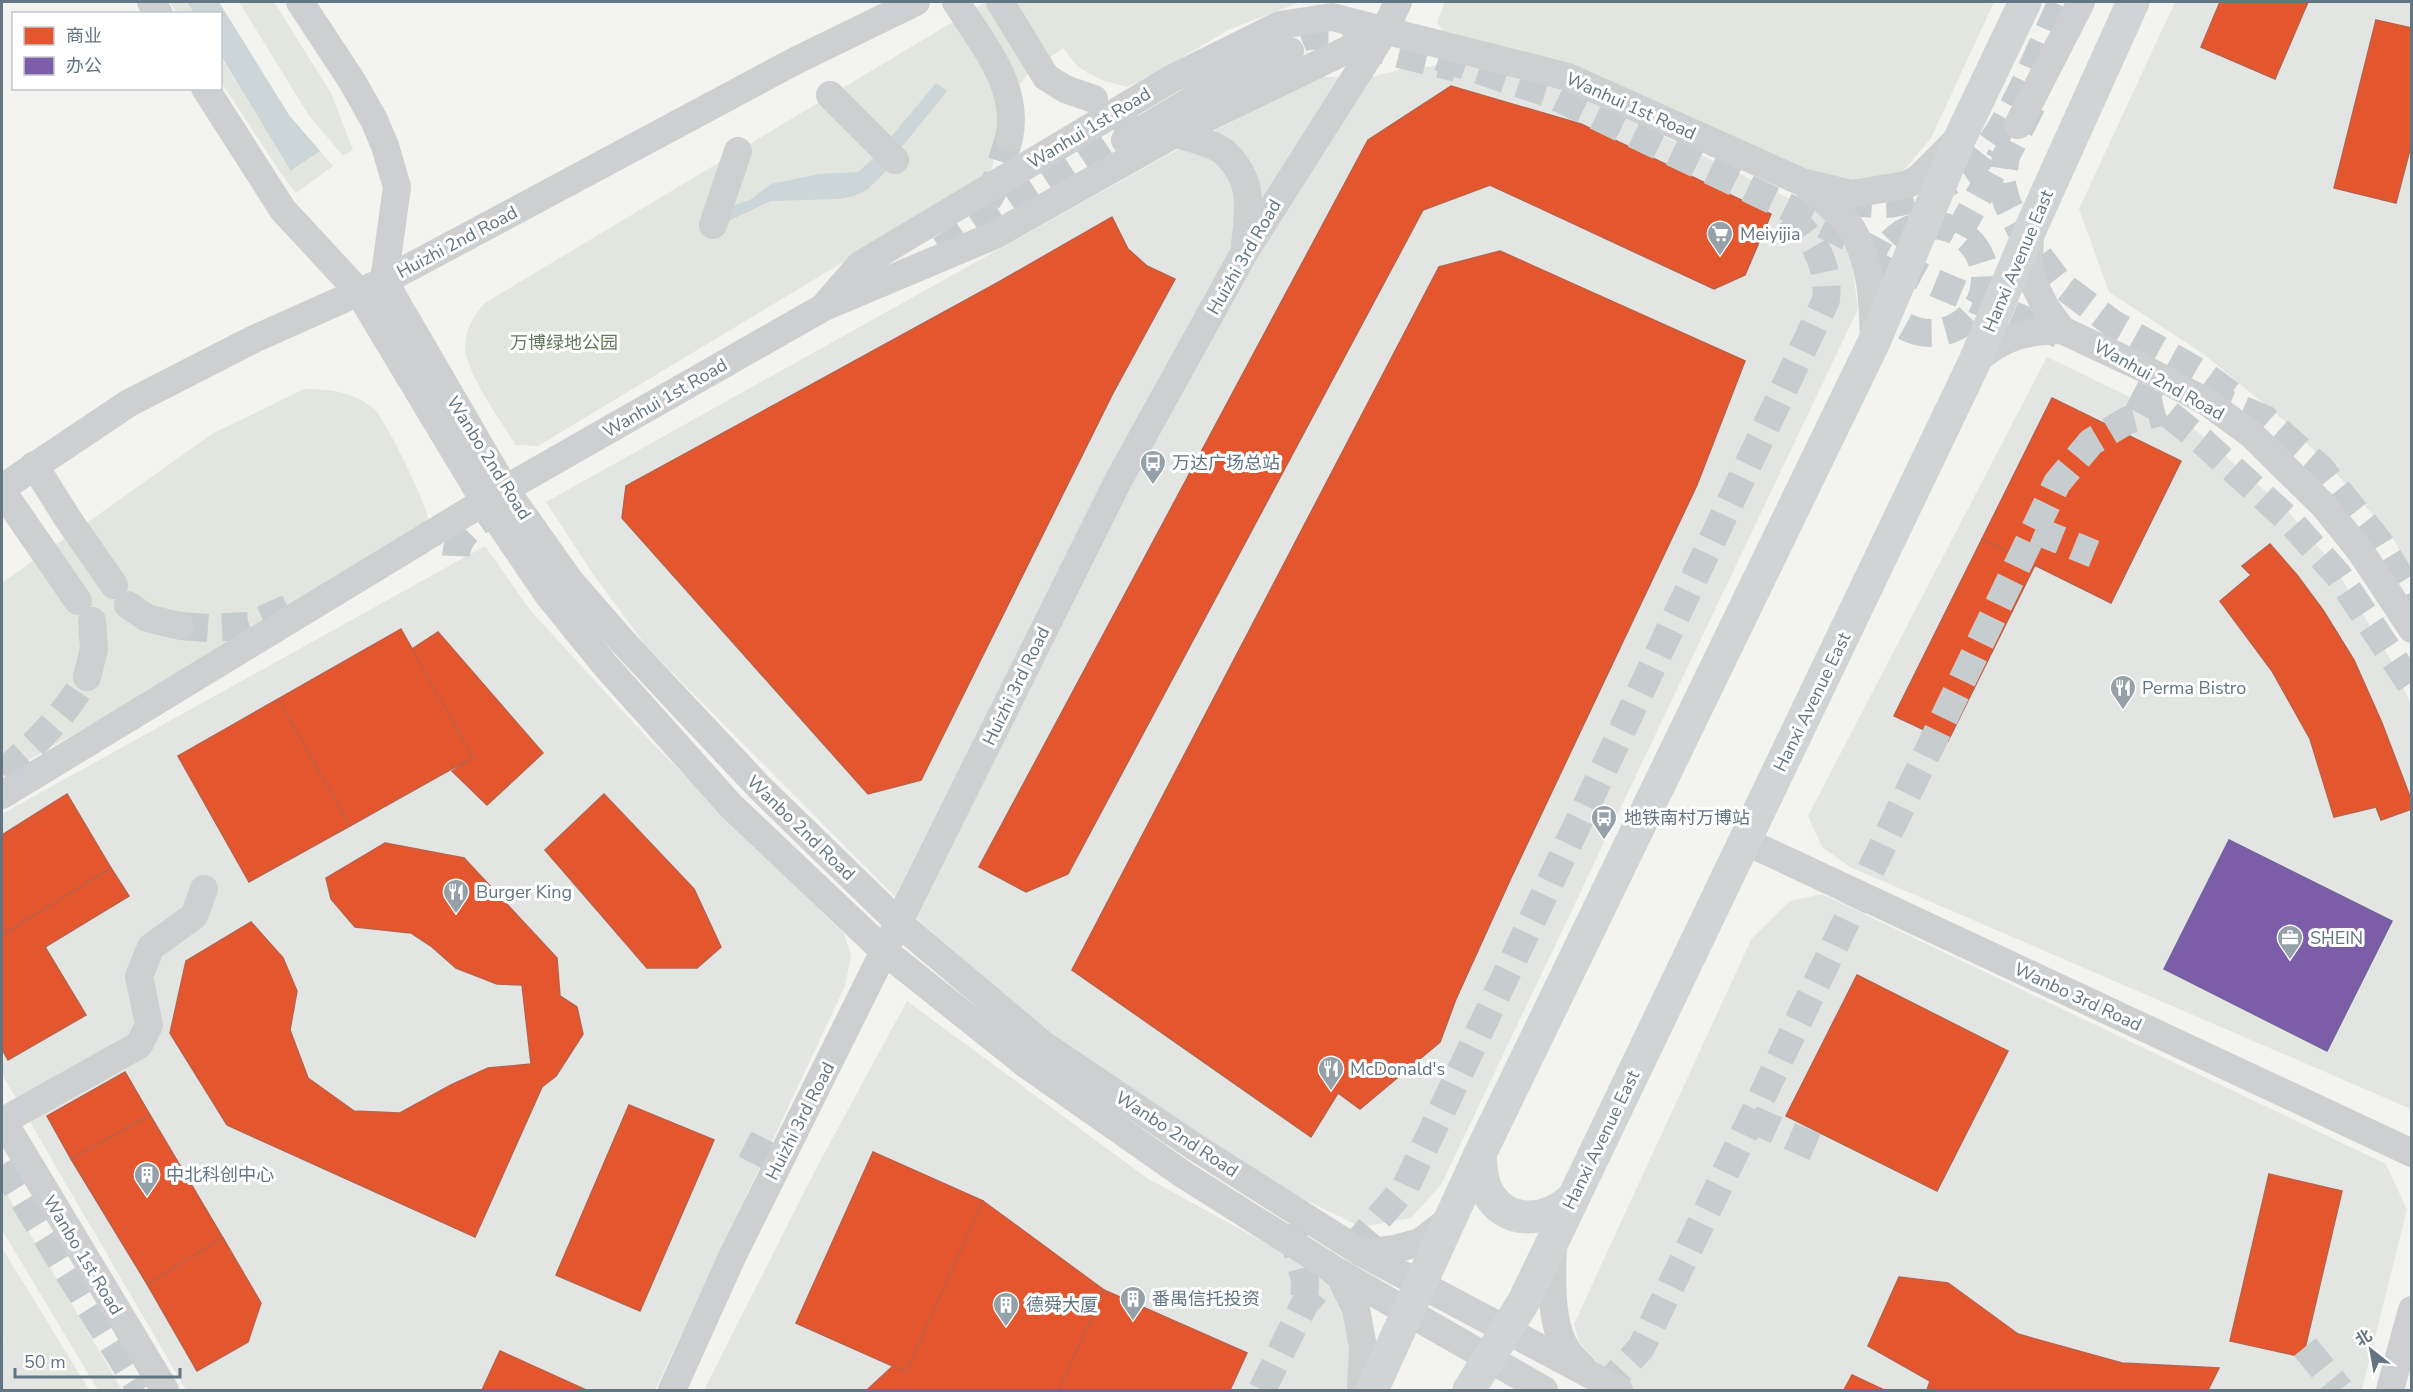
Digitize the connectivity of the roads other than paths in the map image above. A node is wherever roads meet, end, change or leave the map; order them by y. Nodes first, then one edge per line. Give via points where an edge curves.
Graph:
1 (300, 2) edge
2 (916, 2) edge
3 (956, 2) edge
4 (1000, 2) edge
5 (1398, 2) edge
6 (2025, 2) edge
7 (2081, 2) edge
8 (2133, 2) edge
9 (1384, 32) junction
10 (1290, 51) tunnel mouth
11 (206, 90) edge
12 (830, 95) dead end
13 (1094, 99) dead end
14 (2018, 125) tunnel mouth
15 (1176, 133) junction
16 (1009, 138) tunnel mouth
17 (1960, 138) junction
18 (738, 151) dead end
19 (895, 160) dead end
20 (1802, 182) junction
21 (713, 225) dead end
22 (2031, 230) junction
23 (1244, 253) junction
24 (371, 286) junction
25 (824, 307) junction
26 (2062, 330) junction
27 (1874, 342) junction
28 (1975, 361) junction
29 (34, 465) junction
30 (2, 490) edge
31 (495, 496) junction
32 (180, 626) tunnel mouth
33 (2412, 629) edge
34 (87, 677) tunnel mouth
35 (2, 795) edge
36 (1745, 841) junction
37 (204, 889) dead end
38 (899, 923) junction
39 (884, 951) junction
40 (2, 1120) edge
41 (2412, 1153) edge
42 (1480, 1154) junction
43 (1573, 1198) junction
44 (1450, 1219) junction
45 (1554, 1241) junction
46 (1362, 1253) junction
47 (1338, 1272) junction
48 (1414, 1298) junction
49 (2412, 1310) edge
50 (1506, 1330) junction
51 (1488, 1360) junction
52 (1591, 1376) junction
53 (165, 1390) edge
54 (672, 1390) edge
55 (1361, 1390) edge
56 (1372, 1390) edge
57 (1469, 1390) edge
58 (1544, 1390) edge
59 (1619, 1390) edge
60 (2390, 1390) edge

1 - 24 street via 352,81 385,146 397,187
2 - 24 street, Huizhi 2nd Road via 795,61
3 - 16 street via 999,70 1010,98
4 - 13 street via 1046,77
5 - 9 street, Huizhi 3rd Road
6 - 17 main road
7 - 14 street
8 - 22 main road, Hanxi Avenue East
9 - 15 street, Wanhui 1st Road
9 - 20 street, Wanhui 1st Road via 1568,77
9 - 23 street, Huizhi 3rd Road
9 - 25 street, Wanhui 1st Road via 1332,17 1280,25 1224,52 860,265
10 - 25 street via 1195,98 999,215
11 - 24 street, Wanbo 2nd Road via 284,210
12 - 19 street
15 - 23 street via 1223,151 1242,175 1250,200
15 - 25 street, Wanhui 1st Road via 995,235
17 - 20 street via 1919,178 1906,185 1852,194
17 - 27 main road
18 - 21 street
20 - 27 street via 1853,231 1869,272
22 - 26 street via 2029,264 2035,286
22 - 28 main road, Hanxi Avenue East
23 - 38 street, Huizhi 3rd Road via 1118,482
24 - 29 street, Huizhi 2nd Road via 254,339 129,403
24 - 31 street, Wanbo 2nd Road
25 - 31 street, Wanhui 1st Road
26 - 28 street via 2038,330 2013,337 1993,346
26 - 33 street, Wanhui 2nd Road via 2207,402 2252,435 2325,507 2361,552
27 - 42 main road
28 - 36 main road, Hanxi Avenue East
29 - 30 street, Huizhi 2nd Road
29 - 32 street via 121,596 147,618
30 - 34 street via 85,611 94,649
31 - 35 street, Wanhui 1st Road
31 - 38 street, Wanbo 2nd Road via 624,643 759,787
31 - 39 street, Wanbo 2nd Road via 549,596 605,665 731,806
36 - 41 street, Wanbo 3rd Road
36 - 43 main road, Hanxi Avenue East
37 - 40 street via 194,916 151,947 143,966 139,976 149,1025 139,1045
38 - 39 street, Huizhi 3rd Road
38 - 46 street, Wanbo 2nd Road via 1041,1042 1198,1149
39 - 47 street, Wanbo 2nd Road via 1036,1071 1184,1175
39 - 54 street, Huizhi 3rd Road via 732,1257
40 - 53 street, Wanbo 1st Road
42 - 43 main road via 1488,1192 1498,1206 1512,1214 1549,1215
42 - 44 main road
43 - 45 main road, Hanxi Avenue East
44 - 46 street via 1420,1242 1395,1250
44 - 48 main road
45 - 50 main road, Hanxi Avenue East
45 - 52 street via 1552,1290 1558,1326 1566,1350
46 - 48 street, Wanbo 2nd Road
47 - 48 street, Wanbo 2nd Road
47 - 55 street via 1356,1309 1363,1347
48 - 50 street, Wanbo 2nd Road
48 - 51 street, Wanbo 2nd Road
48 - 56 main road
49 - 60 street
50 - 51 main road, Hanxi Avenue East
50 - 52 street, Wanbo 2nd Road
51 - 57 main road, Hanxi Avenue East
51 - 58 street, Wanbo 2nd Road
52 - 59 street, Wanbo 2nd Road

